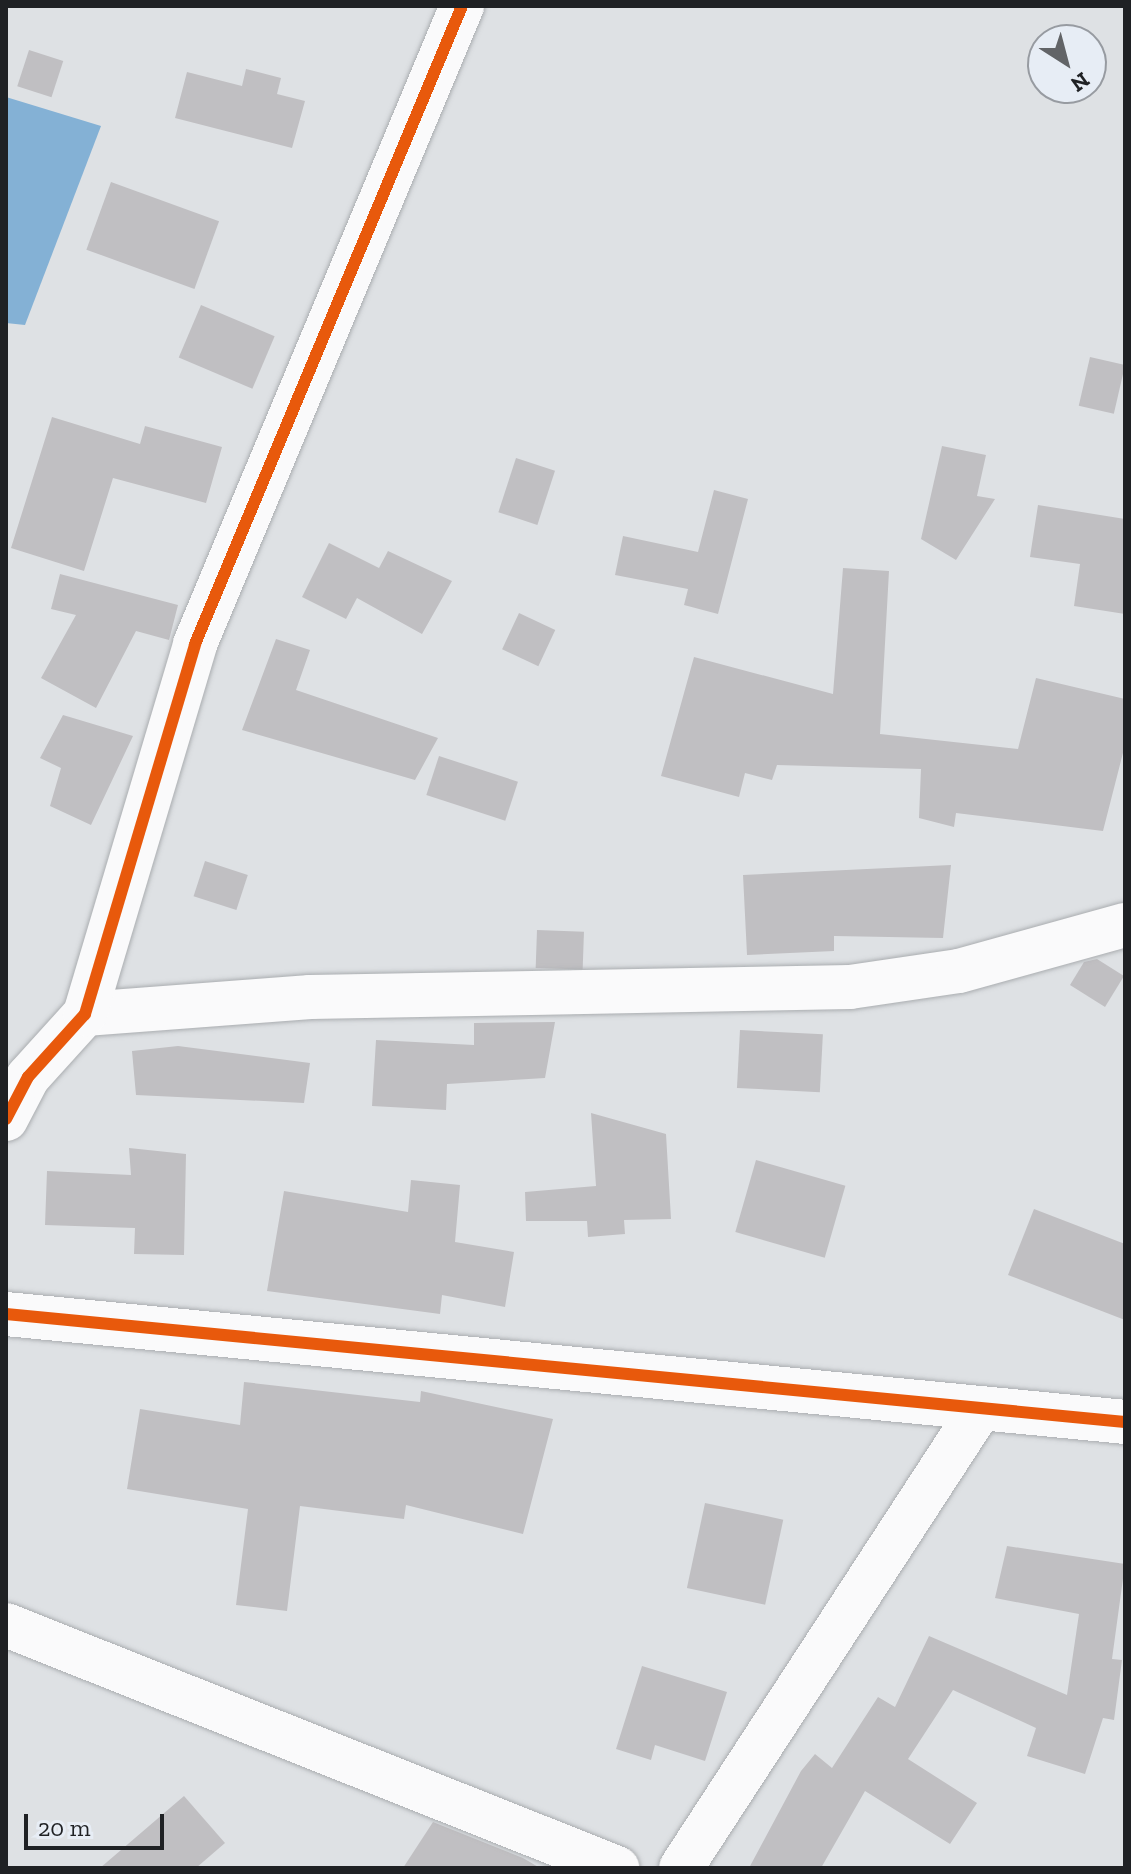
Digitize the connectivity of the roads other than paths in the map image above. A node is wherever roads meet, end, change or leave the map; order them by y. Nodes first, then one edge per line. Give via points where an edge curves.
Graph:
1 (462, 6) edge
2 (1125, 925) edge
3 (85, 1014) junction
4 (6, 1119) edge
5 (6, 1314) edge
6 (980, 1409) junction
7 (1125, 1422) edge
8 (6, 1625) edge
9 (617, 1868) edge
10 (681, 1868) edge

1 - 3 street via 195,644
2 - 3 street via 959,971 850,987 310,997
3 - 4 street via 28,1077
5 - 6 street
6 - 7 street
6 - 10 street
8 - 9 street

